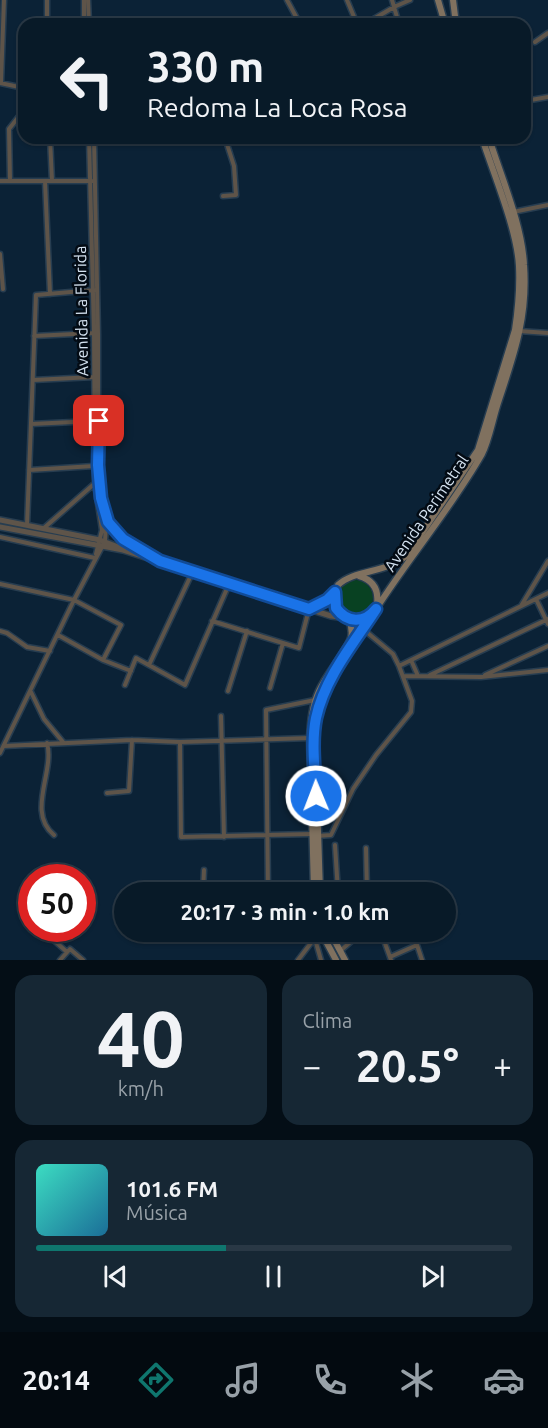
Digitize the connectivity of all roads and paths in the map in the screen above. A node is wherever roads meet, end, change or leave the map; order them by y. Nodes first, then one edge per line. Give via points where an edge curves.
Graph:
1 (4, 0) edge
2 (47, 0) edge
3 (84, 0) edge
4 (88, 0) edge
5 (287, 0) edge
6 (347, 0) edge
7 (392, 0) edge
8 (410, 0) edge
9 (438, 0) edge
10 (453, 0) edge
11 (394, 7) junction
12 (47, 18) edge
13 (84, 18) edge
14 (89, 18) edge
15 (297, 18) edge
16 (354, 18) edge
17 (375, 18) edge
18 (397, 18) edge
19 (443, 18) edge
20 (455, 18) edge
21 (548, 33) edge
22 (535, 42) dead end
23 (0, 82) edge
24 (18, 86) edge
25 (548, 97) edge
26 (531, 100) edge
27 (18, 118) edge
28 (50, 144) edge
29 (91, 144) edge
30 (227, 144) edge
31 (484, 144) edge
32 (491, 144) edge
33 (0, 181) edge
34 (10, 181) junction
35 (45, 181) junction
36 (52, 181) junction
37 (93, 181) junction
38 (223, 196) dead end
39 (548, 205) edge
40 (510, 213) junction
41 (0, 254) edge
42 (3, 289) dead end
43 (94, 290) junction
44 (50, 294) junction
45 (518, 331) junction
46 (94, 333) junction
47 (548, 333) edge
48 (34, 336) junction
49 (94, 377) junction
50 (33, 380) junction
51 (94, 421) junction
52 (31, 424) junction
53 (94, 466) junction
54 (29, 470) junction
55 (95, 484) junction
56 (104, 513) junction
57 (0, 520) edge
58 (27, 525) junction
59 (0, 527) edge
60 (44, 528) junction
61 (0, 537) edge
62 (102, 544) junction
63 (95, 558) junction
64 (160, 561) junction
65 (548, 561) edge
66 (546, 568) edge
67 (193, 571) junction
68 (359, 576) junction
69 (230, 583) junction
70 (0, 584) edge
71 (335, 592) junction
72 (548, 593) edge
73 (536, 599) junction
74 (74, 600) junction
75 (520, 607) junction
76 (309, 609) junction
77 (376, 609) junction
78 (348, 619) junction
79 (212, 621) junction
80 (547, 621) edge
81 (363, 629) junction
82 (0, 631) edge
83 (247, 631) junction
84 (58, 635) junction
85 (283, 643) junction
86 (548, 646) edge
87 (50, 651) junction
88 (103, 660) junction
89 (411, 660) junction
90 (149, 665) junction
91 (399, 666) junction
92 (548, 670) edge
93 (131, 671) junction
94 (404, 676) junction
95 (418, 676) junction
96 (429, 676) junction
97 (481, 677) junction
98 (125, 686) dead end
99 (270, 688) dead end
100 (228, 691) dead end
101 (31, 692) junction
102 (315, 700) junction
103 (221, 716) dead end
104 (310, 738) junction
105 (266, 739) junction
106 (132, 741) junction
107 (223, 741) junction
108 (64, 742) junction
109 (180, 742) junction
110 (47, 743) junction
111 (3, 746) junction
112 (0, 753) edge
113 (107, 793) dead end
114 (54, 835) dead end
115 (314, 835) junction
116 (267, 836) junction
117 (224, 837) junction
118 (335, 845) dead end
119 (366, 848) dead end
120 (204, 870) dead end
121 (203, 882) edge
122 (268, 882) edge
123 (314, 882) edge
124 (319, 882) edge
125 (337, 882) edge
126 (367, 882) edge
127 (56, 942) edge
128 (311, 942) edge
129 (315, 942) edge
130 (326, 942) edge
131 (334, 942) edge
132 (351, 942) edge
133 (385, 942) edge
134 (67, 952) junction
135 (339, 952) junction
136 (391, 959) edge
137 (60, 960) edge
138 (83, 960) edge
139 (298, 960) edge
140 (321, 960) edge
141 (336, 960) edge
142 (345, 960) edge
143 (422, 960) edge

1 - 23 street
2 - 12 street
3 - 13 street
4 - 14 street
5 - 15 street
6 - 16 street
7 - 11 street
8 - 11 street
9 - 19 main road
10 - 20 main road
11 - 17 street
11 - 18 street
21 - 22 street
23 - 24 street
25 - 26 street
27 - 34 street via 9,129
28 - 36 street
29 - 37 street, Avenida La Florida
30 - 38 street via 234,166 236,195
31 - 40 main road, Avenida Perimetral
32 - 40 main road, Avenida Perimetral
33 - 34 street
34 - 35 street
35 - 36 street
35 - 44 street
36 - 37 street
37 - 43 street, Avenida La Florida
37 - 56 street via 98,465
39 - 40 street
40 - 45 main road, Avenida Perimetral via 524,264
41 - 42 street
43 - 44 street
43 - 46 street, Avenida La Florida
44 - 48 street via 36,295
45 - 47 street
45 - 68 main road, Avenida Perimetral via 478,450 406,555 395,565
45 - 77 main road, Avenida Perimetral via 483,452
46 - 48 street
46 - 49 street, Avenida La Florida
48 - 50 street
49 - 50 street
49 - 51 street, Avenida La Florida
50 - 52 street
51 - 52 street
51 - 53 street, Avenida La Florida
52 - 54 street
53 - 54 street
53 - 55 street, Avenida La Florida
54 - 58 street
55 - 60 street
55 - 62 street, Avenida La Florida
56 - 62 street
56 - 64 street via 123,539
57 - 58 street
58 - 60 street
59 - 62 street
60 - 62 street
61 - 63 street
62 - 63 street
62 - 64 street
63 - 74 street
64 - 67 street
65 - 66 street
66 - 75 street
67 - 69 street
67 - 90 street
68 - 71 main road via 344,580
68 - 77 main road via 376,588
69 - 76 street
69 - 79 street
70 - 74 street
71 - 76 street
71 - 78 main road via 336,608
72 - 73 street
73 - 75 street
73 - 80 street
74 - 84 street
74 - 88 street via 121,625
75 - 89 street
76 - 78 street
76 - 85 street via 299,648
77 - 78 main road via 364,619
77 - 81 main road, Avenida Perimetral
78 - 102 main road, Avenida Perimetral via 351,639
79 - 83 street
79 - 90 street via 185,685
80 - 96 street
81 - 91 street via 393,654
81 - 115 main road, Avenida Perimetral via 331,678 316,720
82 - 87 street via 27,647
83 - 85 street
83 - 100 street
84 - 87 street
84 - 88 street
85 - 99 street
86 - 97 street
87 - 101 street
88 - 93 street
89 - 91 street
89 - 95 street
90 - 93 street via 136,658
91 - 94 street
92 - 97 street
93 - 98 street
94 - 95 street
94 - 115 street via 412,701 411,712 353,789 332,835
95 - 96 street
96 - 97 street
101 - 108 street via 44,719
101 - 111 street
102 - 104 main road, Avenida Perimetral
102 - 105 street via 266,710
103 - 107 street
104 - 105 street
104 - 115 main road, Avenida Perimetral
105 - 107 street
105 - 116 street
106 - 108 street
106 - 109 street
106 - 113 street via 129,791
107 - 109 street
107 - 117 street
108 - 110 street
109 - 117 street via 181,837
110 - 111 street
110 - 114 street via 50,752 42,816 46,829
111 - 112 street
115 - 116 street
115 - 123 main road, Avenida Perimetral
115 - 124 main road, Avenida Perimetral
116 - 117 street
116 - 122 street
118 - 125 street
119 - 126 street
120 - 121 street
127 - 134 street
128 - 139 street
129 - 140 street
130 - 141 main road
131 - 135 main road
132 - 135 street
133 - 136 street
134 - 137 street
134 - 138 street via 70,949
135 - 142 main road
136 - 143 street via 417,945

